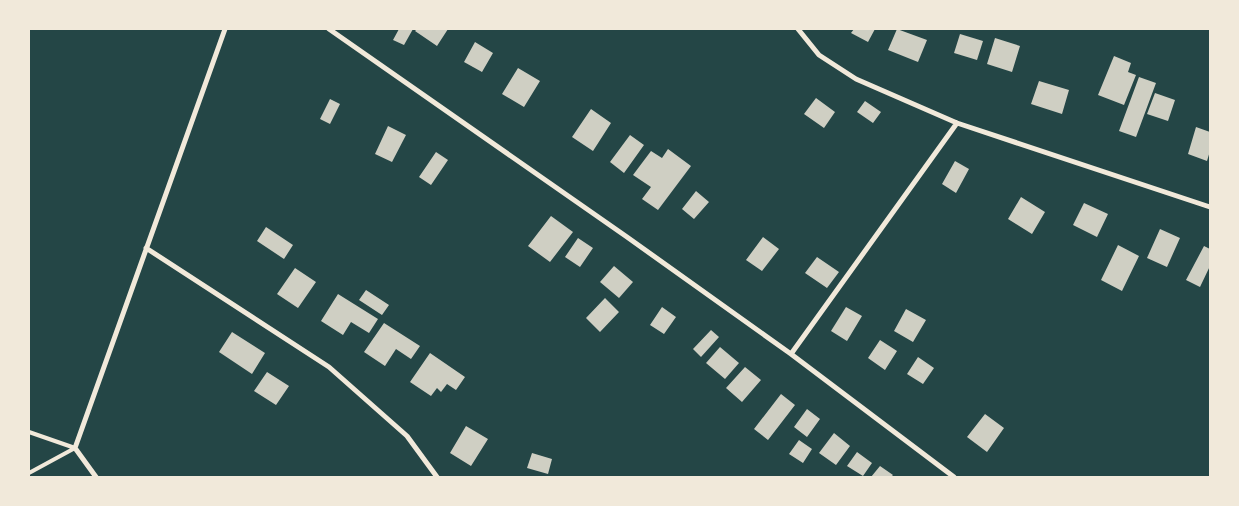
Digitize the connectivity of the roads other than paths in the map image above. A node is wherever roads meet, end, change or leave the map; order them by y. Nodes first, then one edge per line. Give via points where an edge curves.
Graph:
1 (224, 29) edge
2 (329, 29) edge
3 (798, 29) edge
4 (957, 123) junction
5 (1210, 207) edge
6 (146, 248) junction
7 (790, 354) junction
8 (29, 432) edge
9 (74, 448) junction
10 (29, 473) edge
11 (96, 477) edge
12 (437, 477) edge
13 (954, 477) edge

1 - 6 street
2 - 7 street
3 - 4 street via 819,55 856,79
4 - 5 street
4 - 7 street
6 - 9 street
6 - 12 street via 329,367 407,436
7 - 13 street
8 - 9 lane
9 - 10 lane
9 - 11 street

